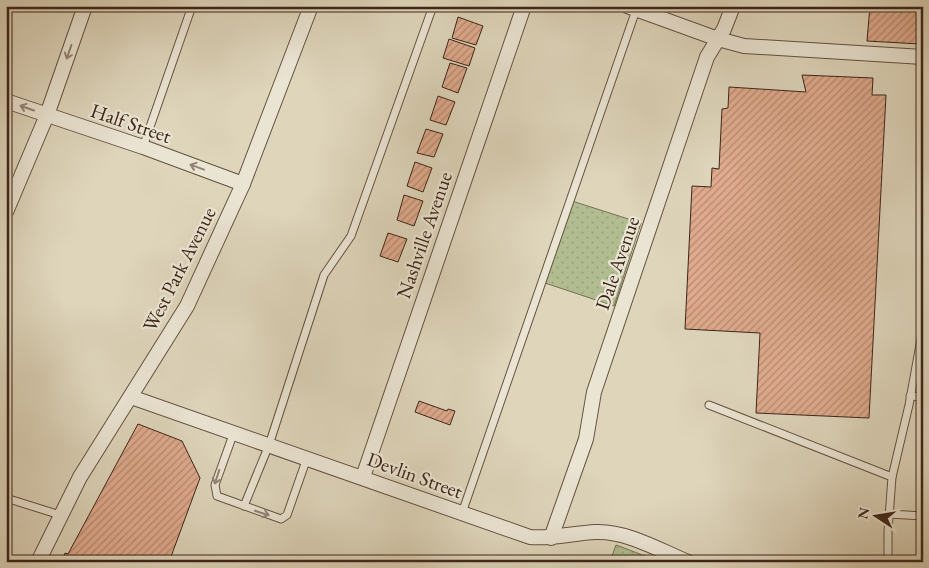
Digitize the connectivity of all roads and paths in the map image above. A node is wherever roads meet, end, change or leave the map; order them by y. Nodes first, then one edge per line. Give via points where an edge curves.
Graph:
1 (85, 6) edge
2 (192, 6) edge
3 (311, 6) edge
4 (433, 6) edge
5 (524, 6) edge
6 (733, 6) edge
7 (631, 8) edge
8 (718, 40) junction
9 (923, 57) edge
10 (6, 101) edge
11 (47, 115) junction
12 (143, 147) junction
13 (243, 184) junction
14 (6, 212) edge
15 (923, 330) edge
16 (921, 350) edge
17 (919, 368) edge
18 (910, 396) junction
19 (131, 397) junction
20 (923, 397) edge
21 (709, 406) dead end
22 (234, 432) junction
23 (269, 445) junction
24 (307, 458) junction
25 (892, 476) junction
26 (363, 477) junction
27 (6, 498) edge
28 (244, 506) junction
29 (462, 513) junction
30 (889, 514) junction
31 (60, 515) junction
32 (923, 516) edge
33 (551, 538) junction
34 (38, 562) edge
35 (688, 562) edge
36 (888, 562) edge

1 -> 11 street
2 - 12 lane
3 - 13 street, West Park Avenue
4 - 23 lane via 351,236 324,275
5 - 26 street, Nashville Avenue
6 - 8 street, Dale Avenue
7 - 8 street
7 - 29 lane
8 - 9 street via 744,46
8 - 33 street, Dale Avenue via 707,57 600,373 591,406 590,426
11 -> 10 street, Half Street
11 - 12 street, Half Street
11 - 14 street
13 -> 12 street, Half Street
13 - 19 street, West Park Avenue via 188,306
15 - 16 lane
16 - 17 lane
17 - 18 lane
18 - 20 lane
18 - 25 lane
19 - 22 street, Devlin Street
19 - 31 street, West Park Avenue
21 - 25 lane
22 - 23 street, Devlin Street
22 -> 28 lane via 215,485 216,496
23 - 24 street, Devlin Street
23 - 28 lane
24 - 26 street, Devlin Street
28 -> 24 lane via 282,519 287,515
25 - 30 lane
26 - 29 street, Devlin Street
27 - 31 lane
29 - 33 street, Devlin Street via 530,537
30 - 32 lane
30 - 36 lane
31 - 34 street, West Park Avenue
33 - 35 street, Devlin Street via 611,533

